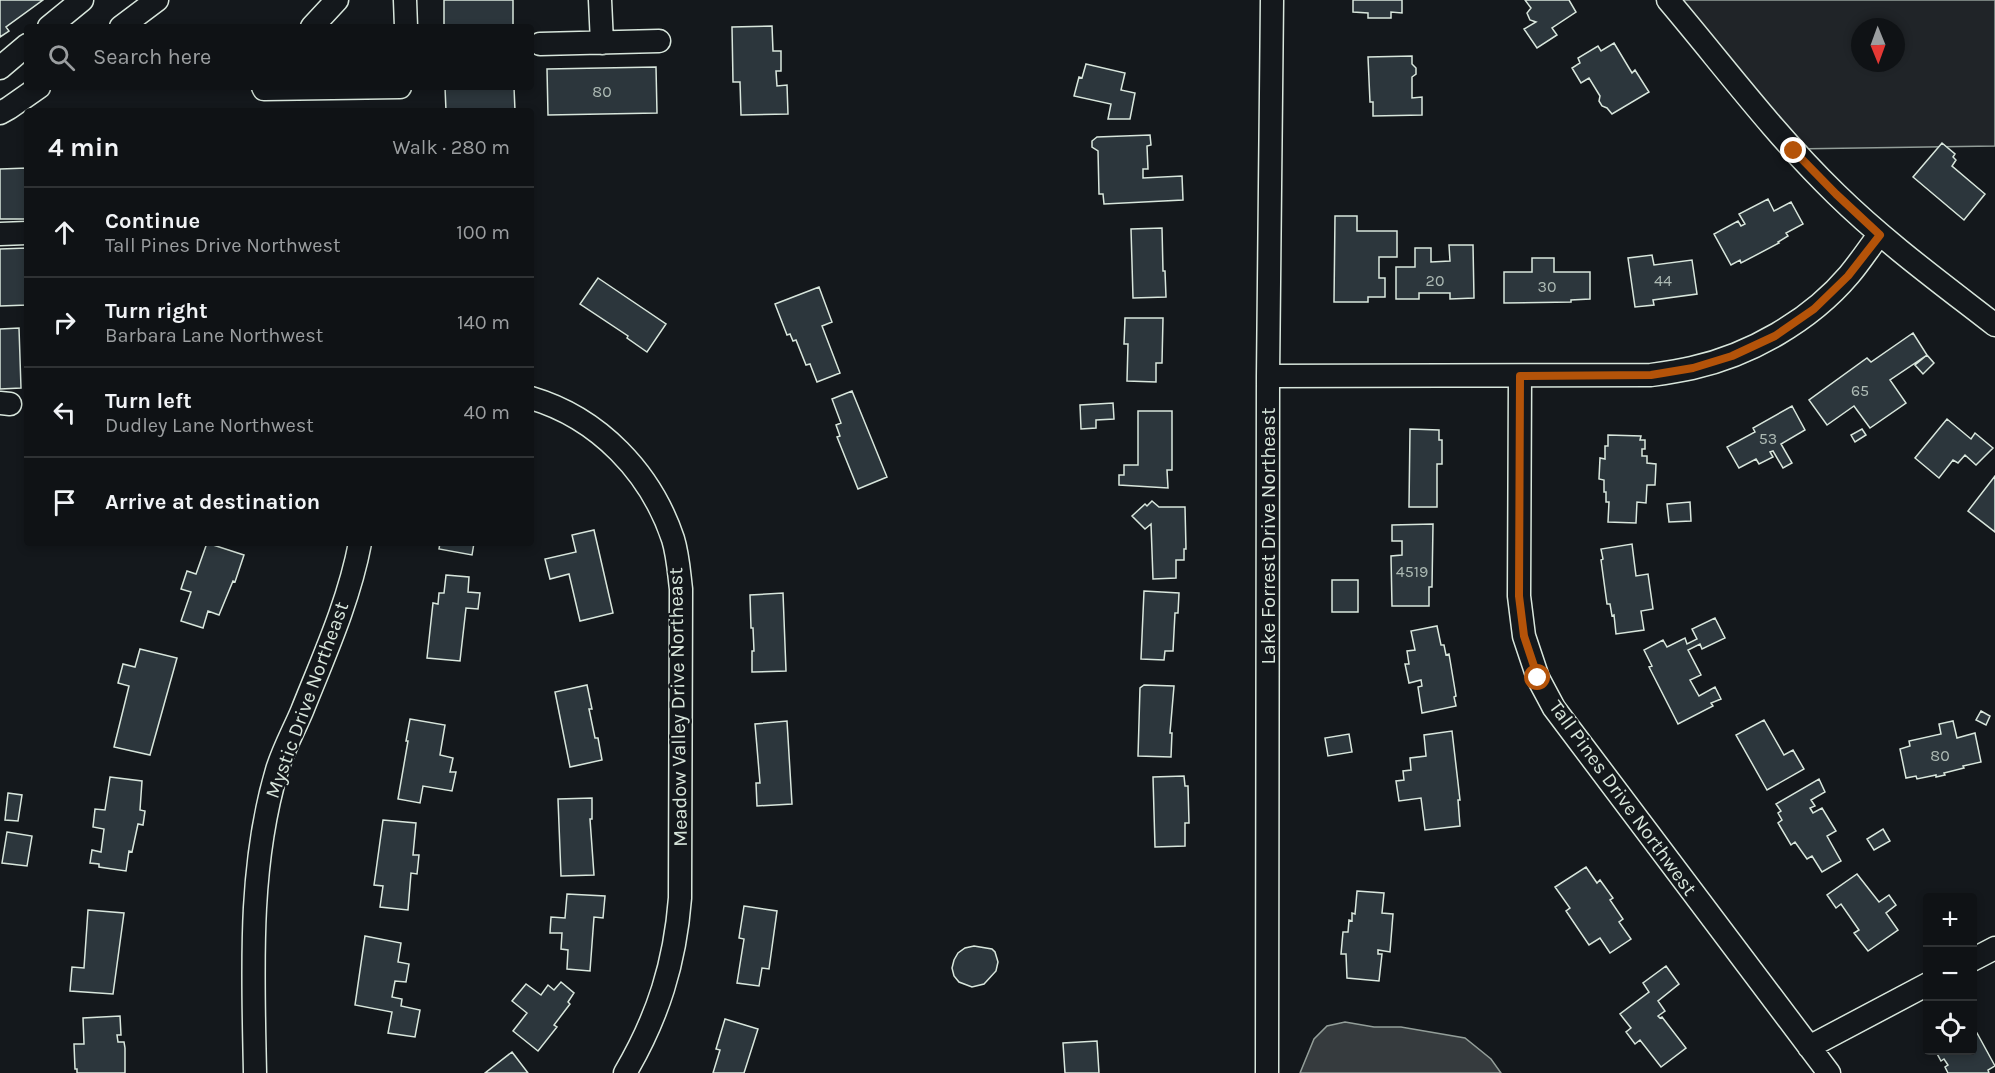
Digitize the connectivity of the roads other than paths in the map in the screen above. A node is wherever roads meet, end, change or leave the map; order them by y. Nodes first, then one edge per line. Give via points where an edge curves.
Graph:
1 (82, 0) edge
2 (158, 0) edge
3 (337, 0) edge
4 (405, 0) edge
5 (600, 0) edge
6 (1272, 0) edge
7 (1668, 0) edge
8 (53, 24) edge
9 (125, 24) edge
10 (315, 24) edge
11 (406, 24) edge
12 (658, 41) dead end
13 (602, 43) junction
14 (540, 44) dead end
15 (24, 48) edge
16 (0, 68) edge
17 (35, 90) edge
18 (0, 113) edge
19 (24, 233) edge
20 (0, 234) edge
21 (1880, 235) junction
22 (1995, 325) edge
23 (1268, 376) junction
24 (1520, 376) junction
25 (534, 399) edge
26 (359, 546) edge
27 (1995, 948) edge
28 (1977, 957) edge
29 (1923, 987) edge
30 (1809, 1047) junction
31 (255, 1073) edge
32 (625, 1073) edge
33 (1267, 1073) edge
34 (1828, 1073) edge

1 - 8 street
2 - 9 street
3 - 10 street
4 - 11 street
5 - 13 street
6 - 23 street, Lake Forrest Drive Northeast
7 - 21 street via 1794,151
12 - 13 street
13 - 14 street
15 - 16 street
17 - 18 street
19 - 20 street
21 - 22 street
21 - 24 street via 1848,276 1814,309 1775,336 1732,356 1651,375
23 - 24 street
23 - 33 street, Lake Forrest Drive Northeast
24 - 30 street, Tall Pines Drive Northwest via 1519,596 1524,636 1538,678 1554,708
25 - 32 street, Meadow Valley Drive Northeast via 577,418 607,439 633,465 654,495 673,539 678,564 678,928 663,992
26 - 31 street, Mystic Drive Northeast via 334,633 278,767 267,808 252,951
27 - 28 street
29 - 30 street
30 - 34 street, Tall Pines Drive Northwest

